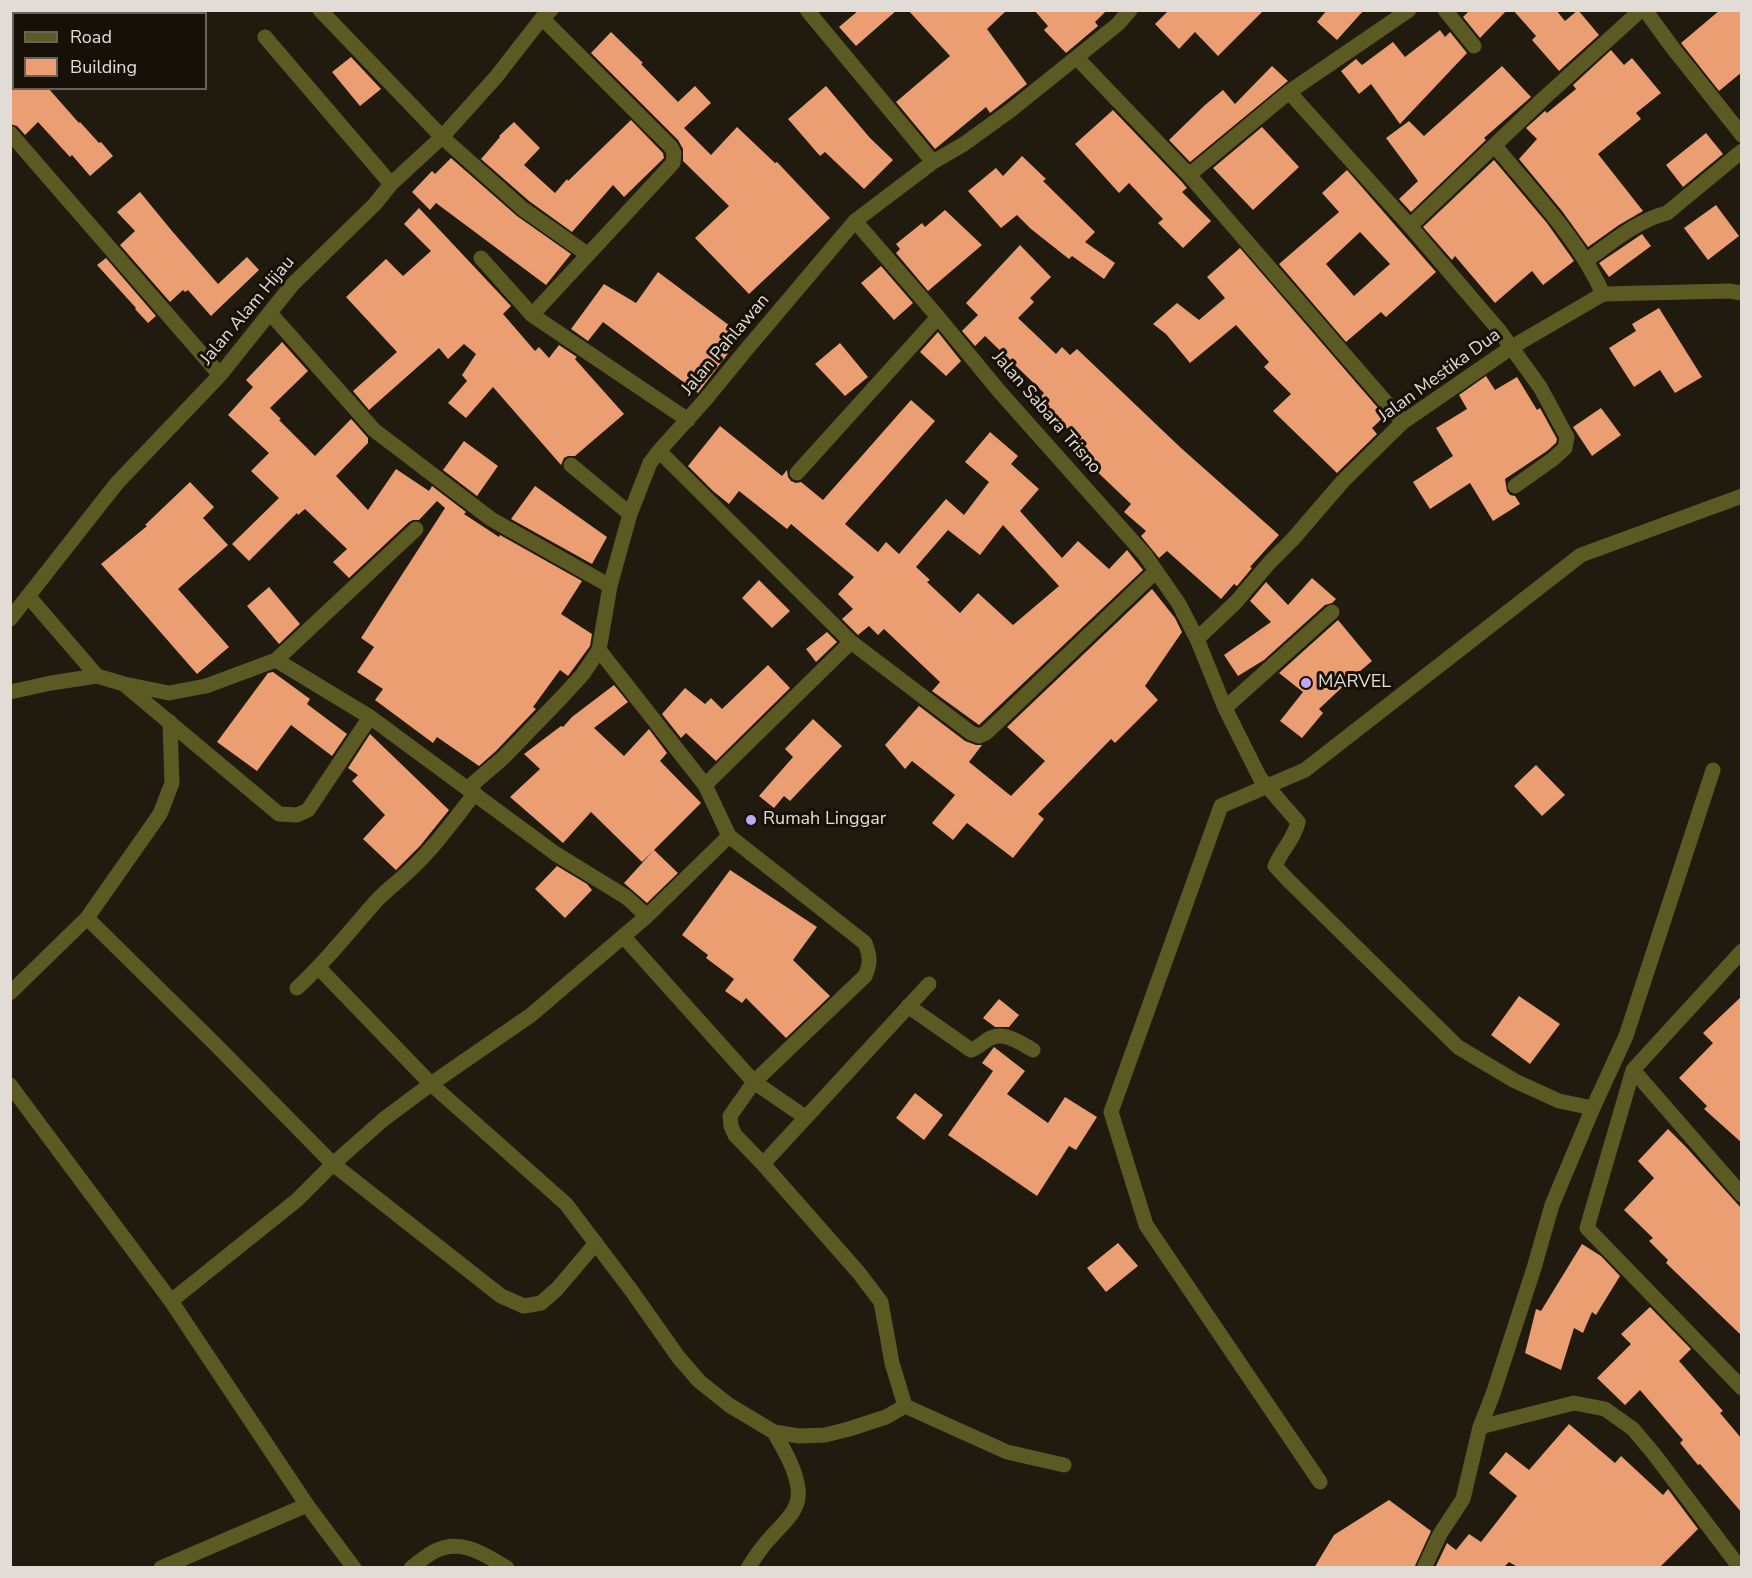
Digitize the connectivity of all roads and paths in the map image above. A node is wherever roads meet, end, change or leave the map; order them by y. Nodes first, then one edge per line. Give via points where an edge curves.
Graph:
1 (320, 10) edge
2 (807, 10) edge
3 (1130, 10) edge
4 (1409, 10) edge
5 (1445, 10) edge
6 (1643, 10) edge
7 (546, 14) edge
8 (265, 37) dead end
9 (1474, 46) dead end
10 (1077, 58) junction
11 (1289, 92) junction
12 (10, 133) edge
13 (1742, 135) edge
14 (442, 137) junction
15 (1495, 146) junction
16 (1742, 151) edge
17 (933, 162) junction
18 (1189, 175) junction
19 (391, 184) junction
20 (855, 221) junction
21 (1410, 226) junction
22 (587, 254) junction
23 (481, 258) dead end
24 (1586, 261) junction
25 (1600, 286) junction
26 (1742, 293) edge
27 (270, 313) junction
28 (532, 315) junction
29 (938, 317) junction
30 (1512, 347) junction
31 (220, 375) junction
32 (688, 420) junction
33 (1403, 422) junction
34 (658, 451) junction
35 (571, 465) dead end
36 (797, 473) dead end
37 (1515, 486) dead end
38 (1742, 496) edge
39 (630, 514) junction
40 (416, 530) dead end
41 (1156, 571) junction
42 (610, 586) junction
43 (29, 597) junction
44 (1332, 612) dead end
45 (10, 619) edge
46 (1197, 639) junction
47 (851, 642) junction
48 (599, 650) junction
49 (276, 660) junction
50 (97, 676) junction
51 (124, 684) junction
52 (10, 692) edge
53 (1225, 708) junction
54 (370, 717) junction
55 (170, 722) junction
56 (1713, 770) dead end
57 (705, 786) junction
58 (471, 790) junction
59 (729, 836) junction
60 (647, 916) junction
61 (87, 918) junction
62 (623, 936) junction
63 (1741, 953) edge
64 (319, 968) junction
65 (929, 984) dead end
66 (297, 988) dead end
67 (10, 993) edge
68 (908, 1006) junction
69 (1034, 1050) dead end
70 (1633, 1070) junction
71 (754, 1082) junction
72 (430, 1084) junction
73 (10, 1085) edge
74 (1592, 1110) junction
75 (806, 1117) junction
76 (333, 1164) junction
77 (763, 1164) junction
78 (1742, 1195) edge
79 (596, 1244) junction
80 (171, 1301) junction
81 (1742, 1388) edge
82 (905, 1406) junction
83 (1480, 1427) junction
84 (774, 1432) junction
85 (1064, 1465) dead end
86 (1320, 1482) dead end
87 (307, 1505) junction
88 (160, 1568) edge
89 (354, 1568) edge
90 (411, 1568) edge
91 (507, 1568) edge
92 (748, 1568) edge
93 (1424, 1568) edge
94 (1740, 1568) edge

1 - 14 street
2 - 17 street
3 - 10 street, Jalan Pahlawan
4 - 11 street
5 - 9 street
6 - 13 street
6 - 15 street
7 - 14 street, Jalan Alam Hijau
7 - 22 street via 674,153 673,163
8 - 19 street
10 - 17 street, Jalan Pahlawan via 1011,111
10 - 18 street
11 - 18 street
11 - 21 street
12 - 31 street
14 - 19 street, Jalan Alam Hijau
14 - 22 street via 523,209
15 - 21 street
15 - 24 street
16 - 24 street via 1666,213 1636,225
17 - 20 street, Jalan Pahlawan
18 - 33 street
19 - 27 street, Jalan Alam Hijau via 292,285
20 - 29 street, Jalan Sabara Trisno
20 - 32 street, Jalan Pahlawan
21 - 30 street
22 - 28 street
23 - 28 street
24 - 25 street
25 - 26 street, Jalan Mestika Dua
25 - 30 street, Jalan Mestika Dua
27 - 31 street, Jalan Alam Hijau
27 - 42 street via 374,430 491,519
28 - 32 street
29 - 36 street
29 - 41 street, Jalan Sabara Trisno
30 - 33 street, Jalan Mestika Dua
30 - 37 street via 1531,372 1567,437 1565,448
31 - 43 street, Jalan Alam Hijau via 117,483
32 - 34 street, Jalan Pahlawan
33 - 46 street, Jalan Mestika Dua
34 - 39 street, Jalan Pahlawan
34 - 47 street
35 - 39 street
38 - 86 street via 1581,555 1305,770 1221,806 1111,1112 1146,1225
39 - 42 street, Jalan Pahlawan
40 - 49 street
41 - 46 street, Jalan Sabara Trisno
41 - 47 street via 986,733 978,736
42 - 48 street, Jalan Pahlawan
43 - 45 street, Jalan Alam Hijau
43 - 50 street
44 - 53 street
46 - 53 street, Jalan Sabara Trisno
47 - 57 street
48 - 57 street
48 - 58 street, Jalan Pahlawan via 562,697
49 - 51 street via 206,686 169,693
49 - 54 street
50 - 51 street
50 - 52 street
51 - 55 street
53 - 74 street, Jalan Sabara Trisno, bridge via 1260,778 1298,822 1296,833 1275,866 1458,1047 1515,1081 1559,1101
54 - 55 street via 308,810 297,815 279,814
54 - 58 street
55 - 61 street via 172,783 160,814
56 - 74 street via 1626,1036
57 - 59 street
58 - 60 street via 556,854 626,897
58 - 64 street, Jalan Pahlawan via 439,840 378,900
59 - 60 street
59 - 71 street via 865,943 870,954 865,976
60 - 62 street
61 - 67 street
61 - 76 street
62 - 71 street
62 - 72 street via 531,1015
63 - 70 street
64 - 66 street, Jalan Pahlawan
64 - 72 street
65 - 68 street
68 - 69 street via 970,1050 1000,1035
68 - 75 street
70 - 78 street
70 - 81 street via 1587,1228
71 - 75 street
71 - 77 street via 730,1116 731,1126 735,1136
72 - 76 street
72 - 79 street via 566,1204
73 - 80 street
74 - 83 street via 1552,1205
75 - 77 street
76 - 79 street via 501,1296 524,1306 541,1303
76 - 80 street via 297,1200
77 - 82 street via 881,1302 892,1364
79 - 84 street via 699,1381
80 - 87 street
82 - 84 street via 886,1417 825,1435
82 - 85 street via 1007,1452
83 - 93 street via 1463,1499
83 - 94 street via 1574,1402 1605,1409 1640,1437
84 - 92 street via 791,1463 797,1501 789,1519
87 - 88 street
87 - 89 street
90 - 91 street via 434,1551 449,1546 478,1551

